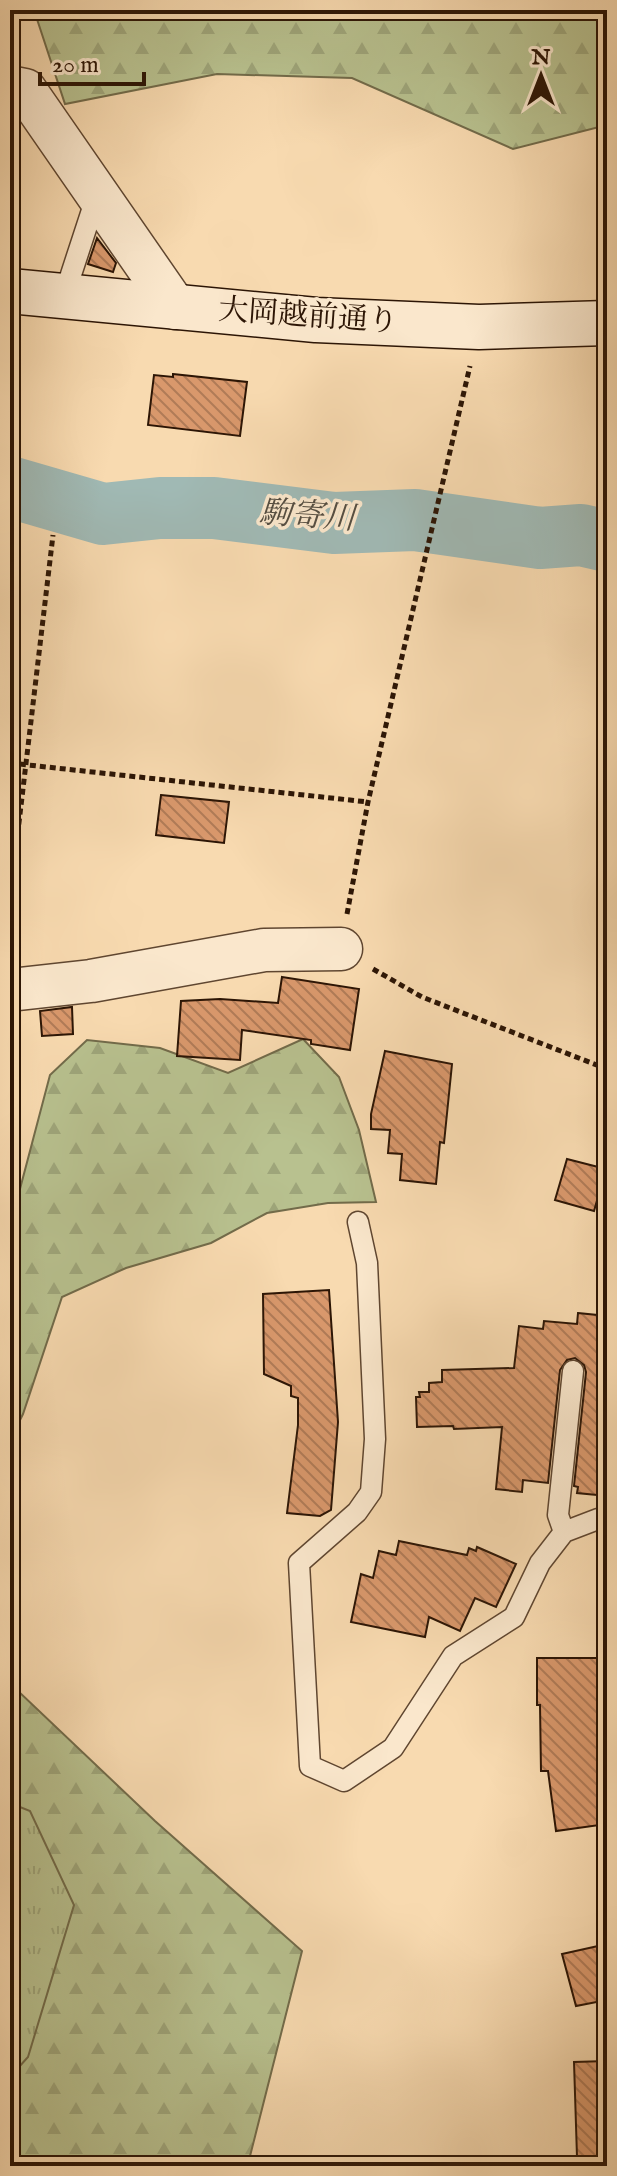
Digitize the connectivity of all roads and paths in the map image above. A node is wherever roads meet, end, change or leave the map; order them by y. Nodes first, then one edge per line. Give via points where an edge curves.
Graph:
1 (10, 87) edge
2 (97, 195) junction
3 (10, 291) edge
4 (64, 296) junction
5 (176, 308) junction
6 (607, 323) edge
7 (479, 327) junction
8 (53, 535) dead end
9 (10, 763) edge
10 (26, 765) junction
11 (368, 802) junction
12 (10, 853) edge
13 (341, 949) junction
14 (10, 990) edge
15 (607, 1069) edge
16 (358, 1222) dead end
17 (573, 1371) dead end
18 (607, 1521) edge
19 (564, 1532) junction

1 - 2 street via 25,90
2 - 4 lane
2 - 5 street
3 - 4 street, 大岡越前通り
4 - 5 street, 大岡越前通り
5 - 7 street, 大岡越前通り
6 - 7 street, 大岡越前通り
7 - 11 path
8 - 10 path
9 - 10 path
10 - 11 path
10 - 12 path
11 - 13 path
13 - 14 street via 264,950
13 - 15 path via 422,997
16 - 19 lane via 367,1263 375,1439 371,1492 357,1512 299,1563 310,1766 344,1781 393,1748 453,1656 514,1617 540,1563
17 - 19 lane via 558,1515
18 - 19 lane via 598,1519

